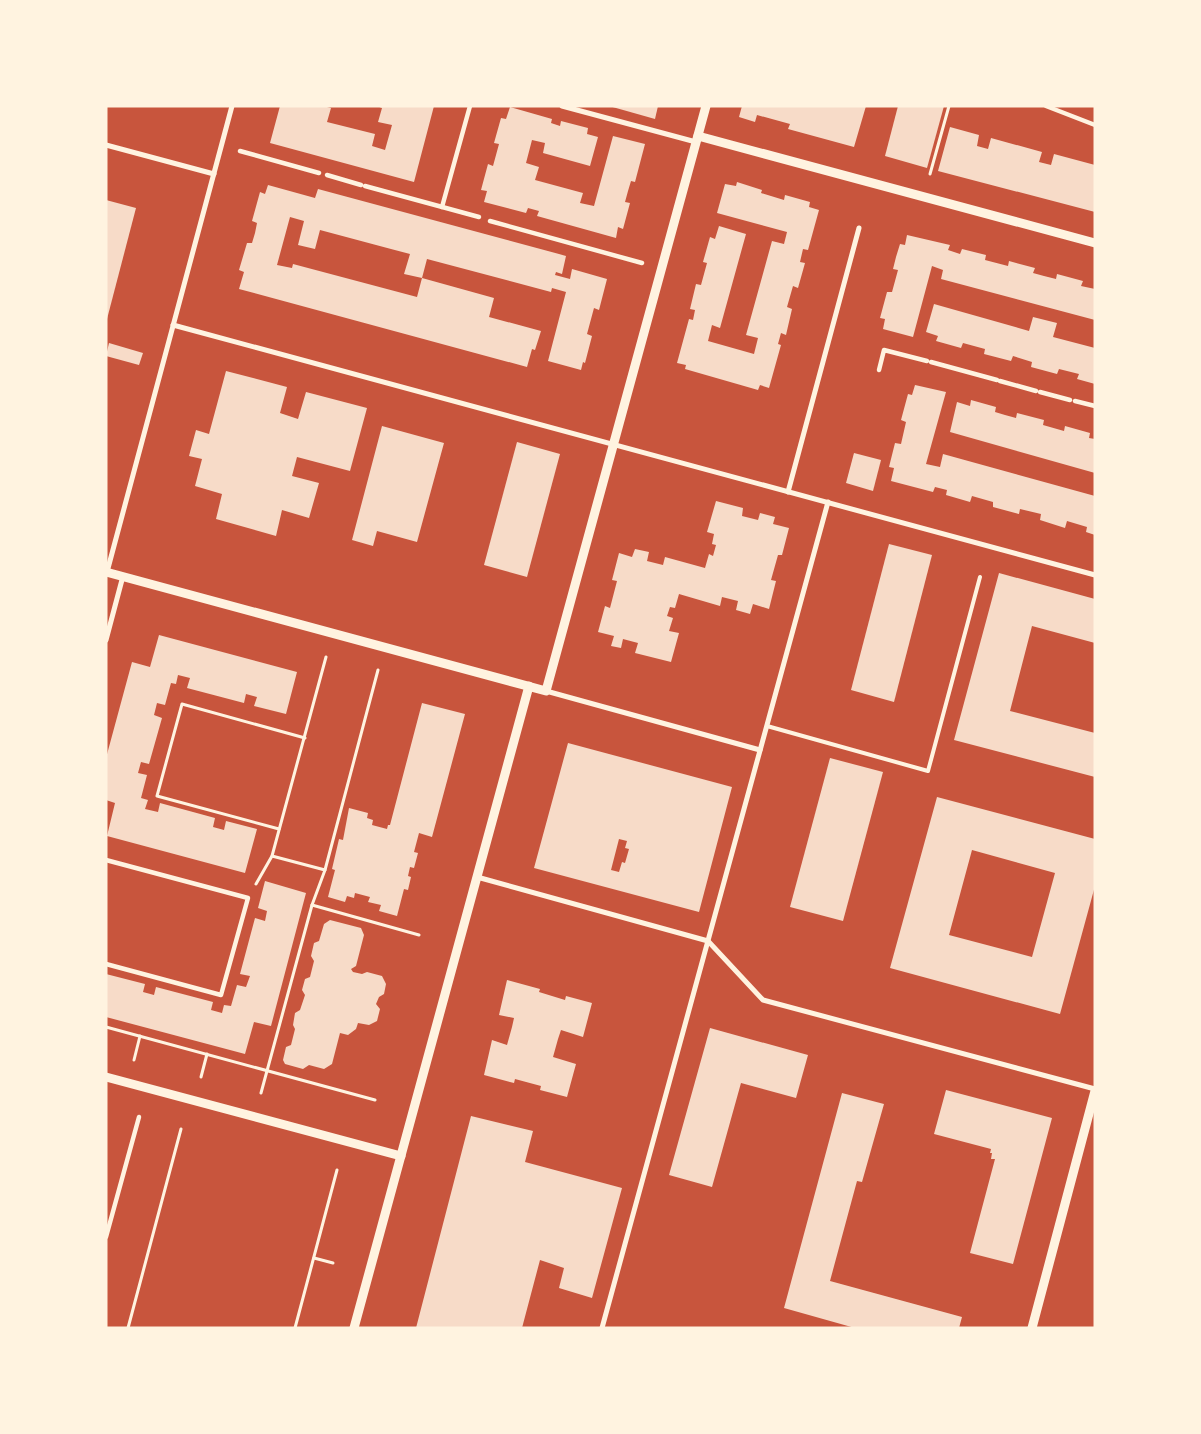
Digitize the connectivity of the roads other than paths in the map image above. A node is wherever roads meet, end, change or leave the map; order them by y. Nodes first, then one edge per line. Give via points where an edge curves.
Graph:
1 (232, 106) edge
2 (470, 106) edge
3 (562, 106) edge
4 (706, 106) edge
5 (1046, 106) edge
6 (1095, 125) edge
7 (697, 139) junction
8 (106, 145) edge
9 (240, 151) dead end
10 (318, 173) dead end
11 (214, 174) junction
12 (327, 175) dead end
13 (442, 208) junction
14 (479, 217) dead end
15 (490, 221) dead end
16 (860, 228) dead end
17 (1095, 244) edge
18 (642, 263) dead end
19 (173, 325) junction
20 (879, 370) dead end
21 (1095, 406) edge
22 (614, 445) junction
23 (788, 492) junction
24 (828, 502) junction
25 (106, 572) edge
26 (1095, 574) edge
27 (123, 576) junction
28 (980, 577) dead end
29 (106, 640) edge
30 (529, 686) junction
31 (546, 691) junction
32 (767, 726) junction
33 (760, 750) junction
34 (106, 860) edge
35 (477, 877) junction
36 (708, 941) junction
37 (106, 964) edge
38 (106, 1077) edge
39 (1095, 1090) edge
40 (139, 1117) dead end
41 (401, 1156) junction
42 (106, 1237) edge
43 (354, 1328) edge
44 (602, 1328) edge
45 (1032, 1328) edge

1 - 11 street
2 - 13 street
3 - 7 street
4 - 7 street
5 - 6 street
7 - 17 street
7 - 22 street
8 - 11 street
9 - 10 street
11 - 19 street
12 - 13 street
13 - 14 street
15 - 18 street
16 - 23 street
19 - 22 street
19 - 25 street
20 - 21 street via 884,350
22 - 23 street
22 - 31 street
23 - 24 street
24 - 26 street
24 - 32 street
25 - 27 street
27 - 29 street
27 - 30 street
28 - 32 lane via 928,771
30 - 31 street
30 - 35 street
31 - 33 street
32 - 33 street
33 - 36 street
34 - 37 street via 248,898 221,995
35 - 36 street
35 - 41 street
36 - 39 street via 763,1000
36 - 44 street
38 - 41 street
39 - 45 street
40 - 42 street
41 - 43 street

